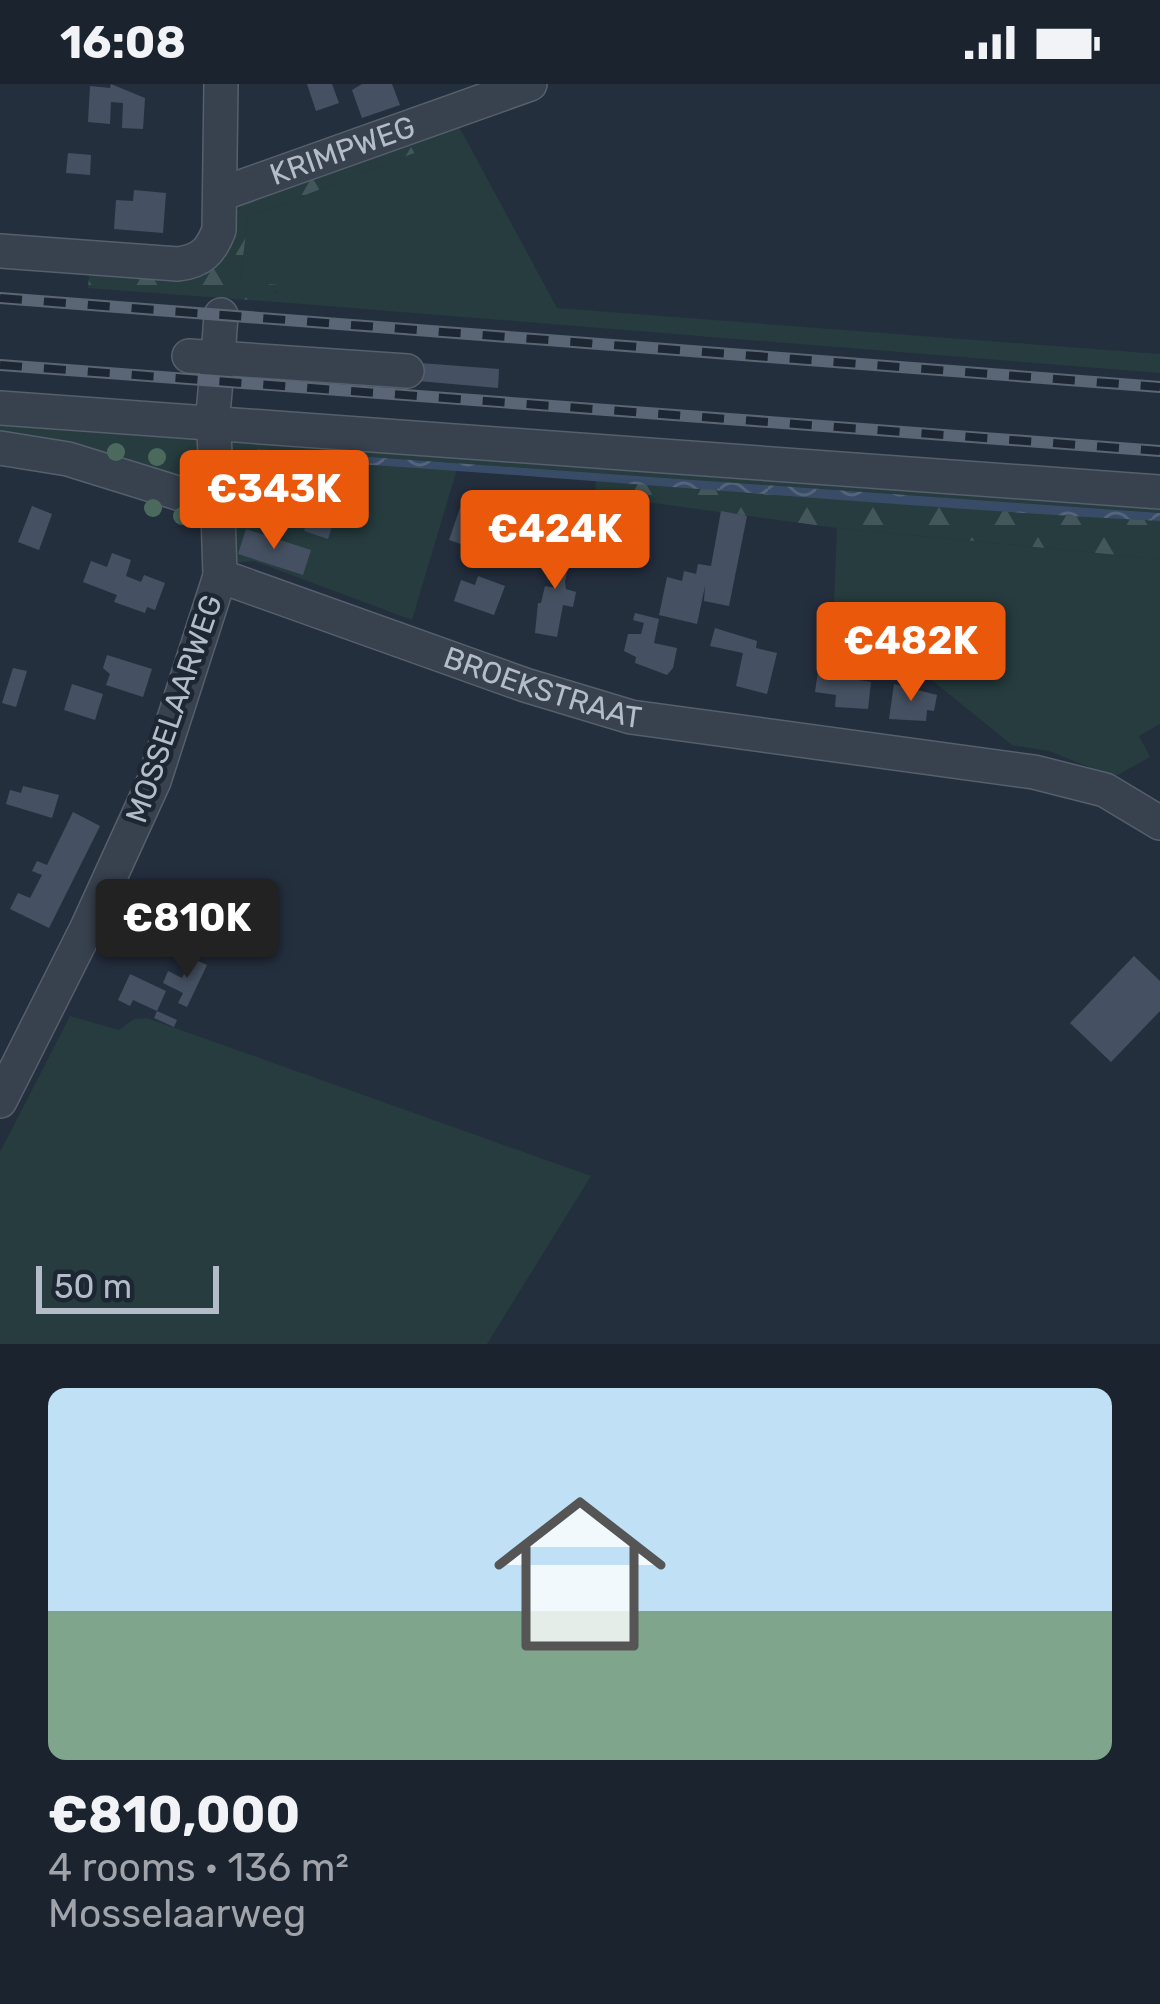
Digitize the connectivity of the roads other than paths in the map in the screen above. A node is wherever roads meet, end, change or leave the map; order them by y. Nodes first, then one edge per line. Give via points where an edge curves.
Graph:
1 (220, 84) edge
2 (530, 84) edge
3 (221, 194) junction
4 (0, 251) edge
5 (221, 315) dead end
6 (204, 357) junction
7 (406, 370) dead end
8 (0, 408) edge
9 (214, 424) junction
10 (0, 448) edge
11 (1160, 492) edge
12 (218, 512) junction
13 (220, 576) junction
14 (1160, 824) edge
15 (0, 1101) edge

1 - 3 street
2 - 3 street, KRIMPWEG
3 - 4 street via 219,230 211,250 194,262
5 - 6 street
6 - 7 street
6 - 9 street
8 - 9 street
9 - 11 street
9 - 12 street
10 - 12 street via 95,467
12 - 13 street
13 - 14 street, BROEKSTRAAT via 631,717 1034,772 1105,790
13 - 15 street, MOSSELAARWEG via 154,781

